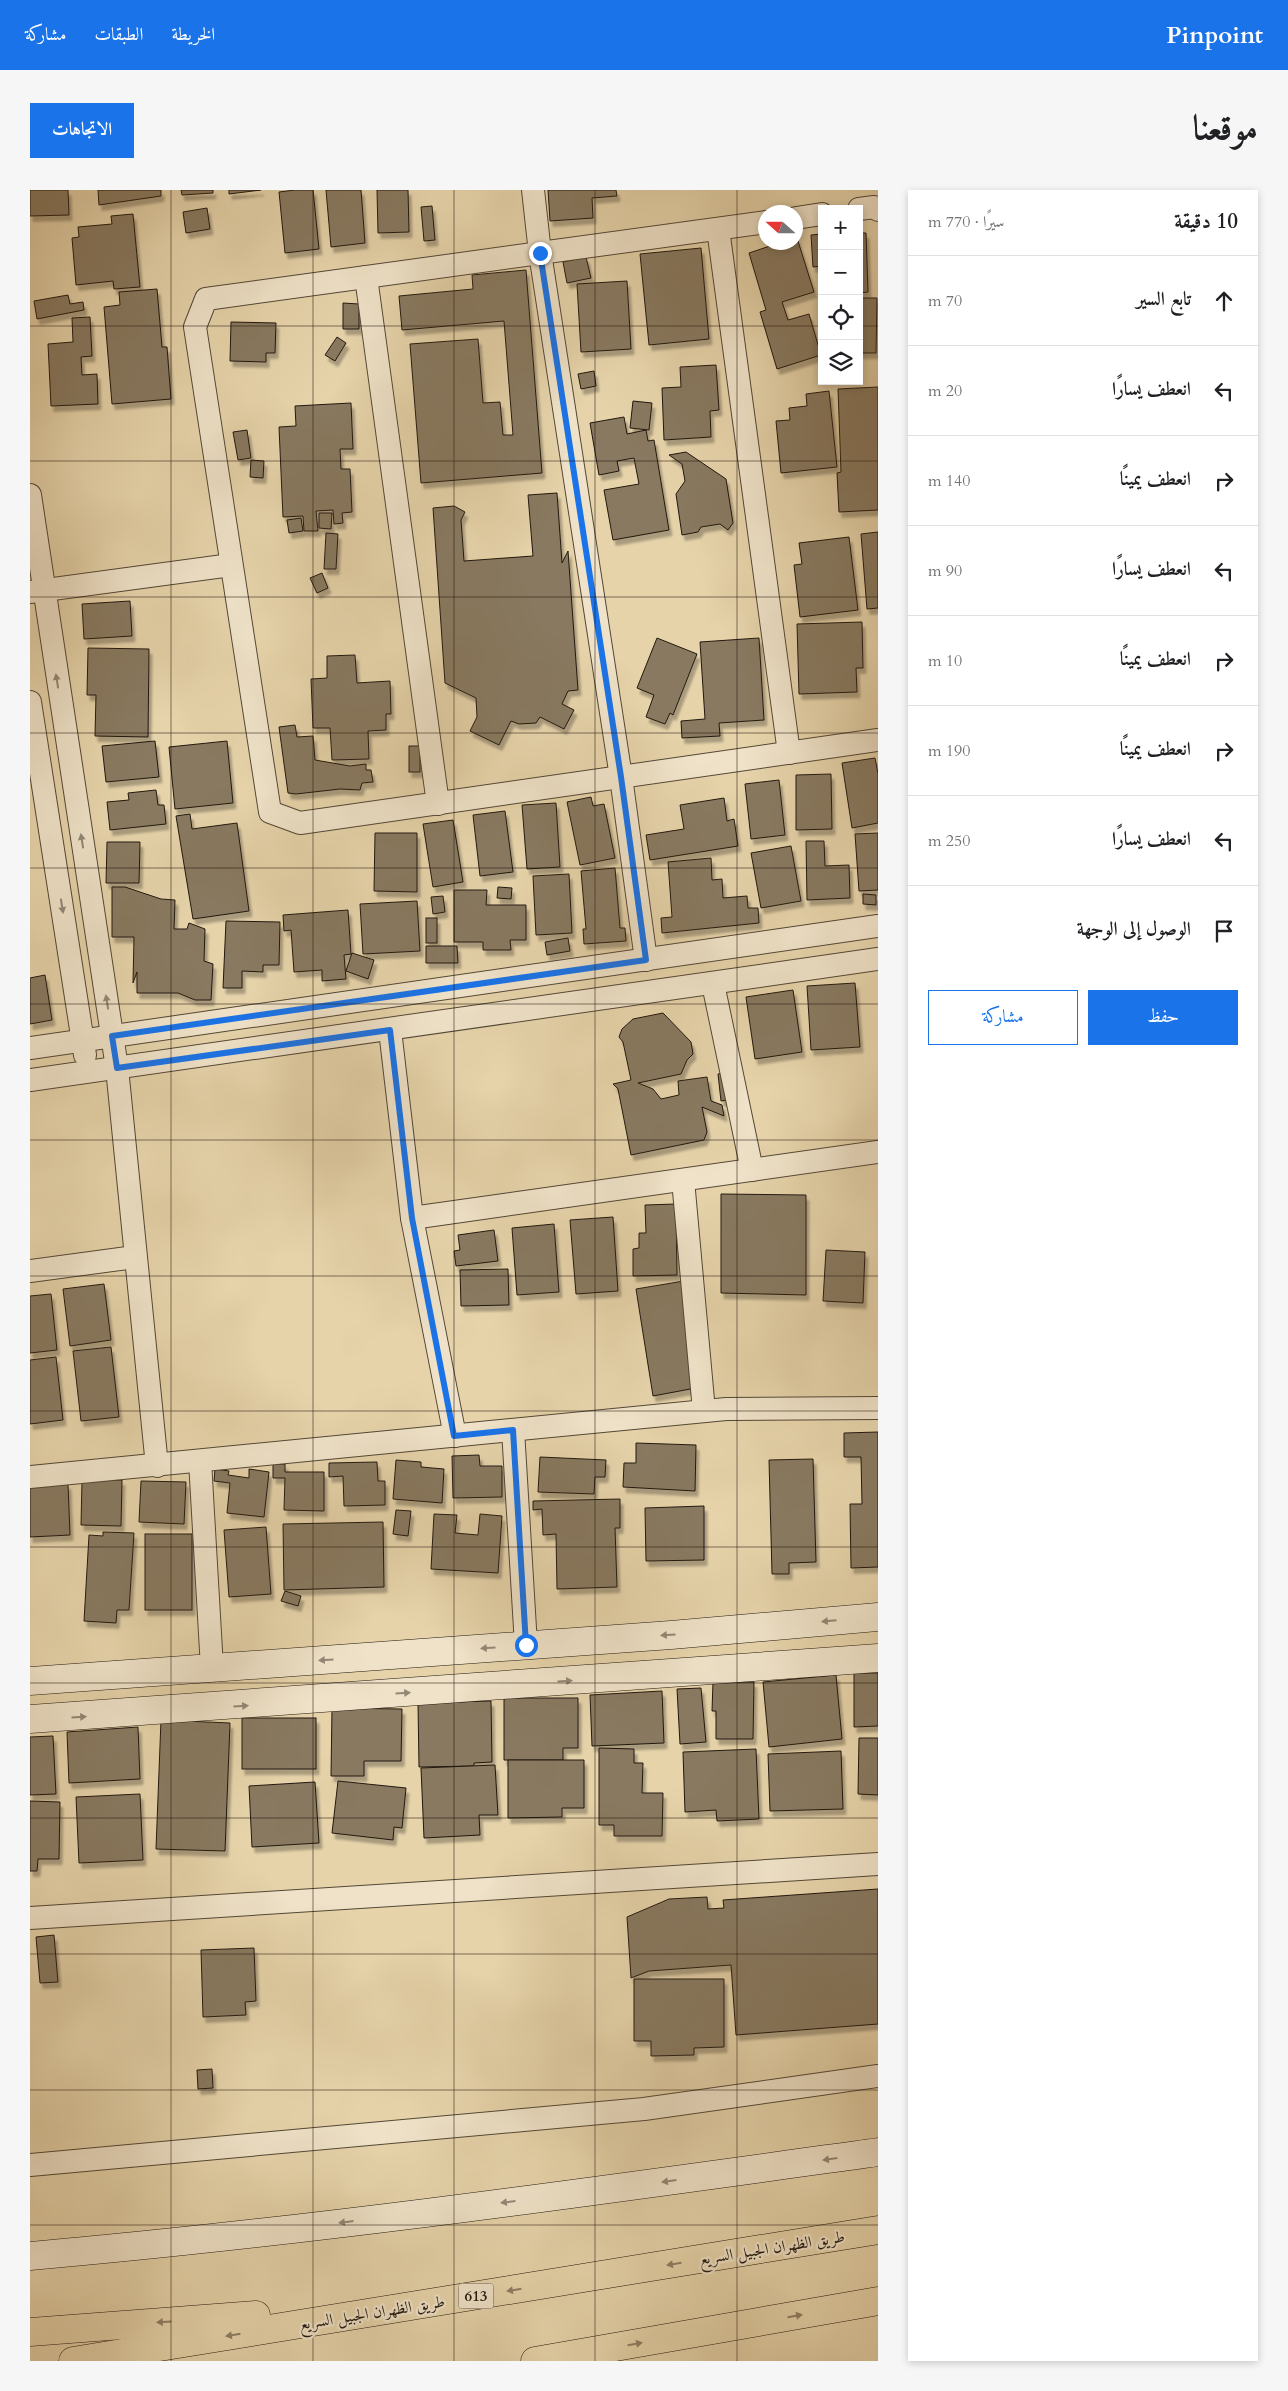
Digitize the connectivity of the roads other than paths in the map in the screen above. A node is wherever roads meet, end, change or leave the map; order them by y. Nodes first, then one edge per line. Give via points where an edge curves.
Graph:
1 (534, 190) edge
2 (863, 208) edge
3 (878, 210) edge
4 (818, 215) edge
5 (803, 217) edge
6 (758, 223) edge
7 (718, 229) junction
8 (540, 253) junction
9 (366, 277) junction
10 (30, 495) edge
11 (231, 565) junction
12 (37, 591) edge
13 (39, 619) edge
14 (30, 702) edge
15 (878, 740) edge
16 (789, 753) junction
17 (621, 777) junction
18 (438, 804) junction
19 (878, 926) edge
20 (878, 959) edge
21 (646, 960) junction
22 (713, 984) junction
23 (390, 1030) junction
24 (112, 1036) junction
25 (83, 1040) junction
26 (30, 1048) edge
27 (117, 1068) junction
28 (88, 1072) junction
29 (30, 1080) edge
30 (878, 1152) edge
31 (752, 1170) junction
32 (683, 1180) junction
33 (412, 1218) junction
34 (135, 1257) junction
35 (30, 1271) edge
36 (878, 1408) edge
37 (704, 1411) junction
38 (513, 1430) junction
39 (454, 1436) junction
40 (200, 1461) junction
41 (157, 1466) junction
42 (30, 1477) edge
43 (878, 1617) edge
44 (526, 1645) junction
45 (878, 1658) edge
46 (212, 1668) junction
47 (30, 1681) edge
48 (30, 1719) edge
49 (878, 1864) edge
50 (30, 1918) edge
51 (878, 2076) edge
52 (878, 2152) edge
53 (30, 2165) edge
54 (878, 2230) edge
55 (30, 2256) edge
56 (878, 2301) edge
57 (439, 2302) junction
58 (30, 2332) edge
59 (73, 2361) edge
60 (535, 2361) edge

1 - 8 street
2 - 3 street via 874,207
4 - 5 street
6 - 7 street
7 - 8 street
7 - 16 street
8 - 9 street
8 - 17 street
9 - 11 street via 206,299 195,327
9 - 18 street
10 - 12 street
11 - 12 street
11 - 18 street via 270,812 300,823
12 - 13 street
24 -> 13 street
14 -> 25 street
15 - 16 street
16 - 17 street
17 - 18 street
17 - 21 street
19 - 21 street
20 - 22 street
21 - 24 street
22 - 23 street
22 - 31 street
23 - 27 street
23 - 33 street
24 - 25 street
24 - 27 street
25 - 26 street
25 - 28 street
27 - 28 street
27 - 34 street
28 - 29 street
30 - 31 street
31 - 32 street
32 - 33 street
32 - 37 street
33 - 39 street
34 - 35 street
34 - 41 street
36 - 37 street
37 - 38 street
38 - 39 street
38 - 44 street
39 - 40 street
40 - 41 street
40 - 46 street
41 - 42 street
43 -> 44 street
44 -> 46 street
48 -> 45 street
46 - 47 street
49 - 50 street
51 - 53 street via 644,2109
52 -> 55 street via 487,2205 166,2244
54 -> 57 highway, طريق الظهران الجبيل السريع / 613
60 -> 56 highway
57 -> 58 highway
57 -> 59 highway, طريق الظهران الجبيل السريع / 613

